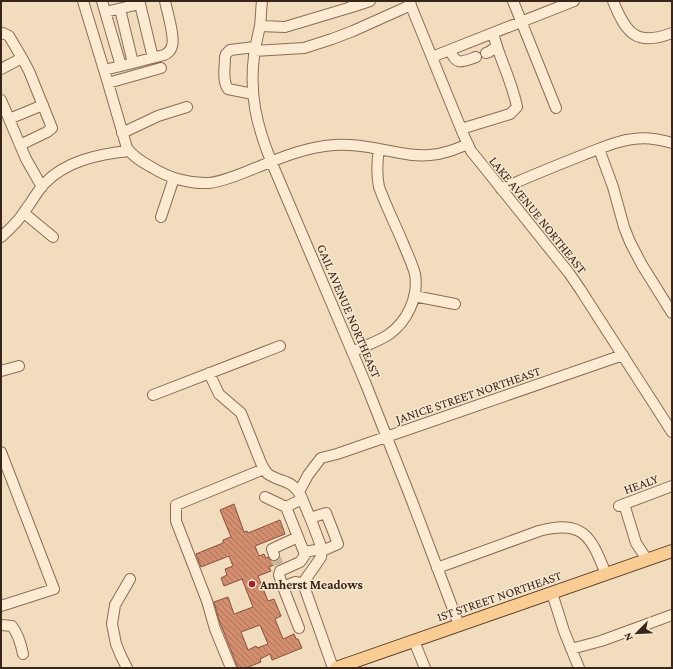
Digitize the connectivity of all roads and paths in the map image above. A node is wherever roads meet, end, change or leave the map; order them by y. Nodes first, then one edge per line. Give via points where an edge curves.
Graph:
1 (83, 1) edge
2 (102, 1) edge
3 (165, 1) edge
4 (262, 1) edge
5 (370, 1) edge
6 (513, 1) edge
7 (574, 1) edge
8 (613, 1) edge
9 (410, 3) edge
10 (354, 4) edge
11 (120, 9) junction
12 (105, 12) junction
13 (521, 22) junction
14 (260, 26) junction
15 (493, 33) junction
16 (672, 33) edge
17 (1, 34) edge
18 (496, 47) junction
19 (255, 49) junction
20 (450, 50) junction
21 (486, 53) dead end
22 (432, 57) junction
23 (476, 57) dead end
24 (22, 58) junction
25 (154, 58) junction
26 (134, 63) junction
27 (121, 66) junction
28 (161, 68) dead end
29 (1, 69) edge
30 (104, 70) junction
31 (108, 83) junction
32 (253, 94) junction
33 (1, 100) edge
34 (43, 105) junction
35 (187, 107) dead end
36 (556, 108) dead end
37 (9, 119) junction
38 (461, 129) junction
39 (122, 133) junction
40 (672, 143) edge
41 (468, 144) junction
42 (20, 145) junction
43 (379, 149) junction
44 (599, 149) junction
45 (129, 152) junction
46 (272, 161) junction
47 (174, 178) junction
48 (42, 187) junction
49 (501, 189) junction
50 (24, 213) junction
51 (161, 217) dead end
52 (1, 237) edge
53 (53, 237) dead end
54 (414, 296) junction
55 (455, 304) dead end
56 (672, 313) edge
57 (280, 346) dead end
58 (352, 352) junction
59 (623, 355) junction
60 (19, 366) dead end
61 (1, 371) edge
62 (209, 373) junction
63 (153, 395) dead end
64 (672, 432) edge
65 (387, 437) junction
66 (1, 452) edge
67 (264, 470) junction
68 (672, 486) edge
69 (301, 495) junction
70 (265, 497) dead end
71 (286, 507) junction
72 (310, 518) junction
73 (298, 537) junction
74 (322, 550) junction
75 (304, 552) junction
76 (672, 552) edge
77 (646, 560) junction
78 (277, 563) junction
79 (437, 568) junction
80 (606, 574) junction
81 (130, 579) dead end
82 (305, 584) junction
83 (283, 586) junction
84 (552, 593) junction
85 (1, 606) edge
86 (672, 615) edge
87 (654, 622) junction
88 (672, 623) edge
89 (1, 625) edge
90 (459, 625) junction
91 (299, 628) dead end
92 (414, 641) junction
93 (571, 649) junction
94 (23, 654) dead end
95 (127, 668) edge
96 (231, 668) edge
97 (335, 668) edge
98 (425, 668) edge
99 (579, 668) edge

1 - 30 street
2 - 12 street
3 - 25 street via 173,38 172,46 167,54
4 - 14 street, GAIL AVENUE NORTHEAST
5 - 10 street
6 - 13 street
7 - 13 street
8 - 16 street via 622,23 639,37 649,39
9 - 19 street via 354,31 304,48
9 - 22 street, LAKE AVENUE NORTHEAST
10 - 14 street via 285,27
11 - 12 street
11 - 25 street via 140,4
11 - 26 street
12 - 27 street
13 - 15 street
13 - 36 street
14 - 19 street, GAIL AVENUE NORTHEAST
15 - 18 street
15 - 20 street
17 - 24 street via 9,36
18 - 21 street
18 - 38 street via 517,107 510,114
19 - 32 street, GAIL AVENUE NORTHEAST
19 - 32 street via 230,50 225,57 226,87
20 - 22 street
20 - 23 street via 455,60
22 - 38 street, LAKE AVENUE NORTHEAST
24 - 29 street
24 - 34 street
25 - 26 street
26 - 27 street
27 - 30 street
28 - 31 street
30 - 31 street
31 - 39 street
32 - 46 street, GAIL AVENUE NORTHEAST via 257,121
33 - 37 street
34 - 37 street
34 - 42 street via 52,128
35 - 39 street via 158,116
37 - 42 street
38 - 41 street, LAKE AVENUE NORTHEAST
39 - 45 street
40 - 44 street via 639,138
41 - 43 street via 430,155
41 - 49 street, LAKE AVENUE NORTHEAST
42 - 48 street
43 - 46 street via 346,145 327,146 311,148
43 - 54 street via 379,187 412,264
44 - 49 street
44 - 56 street via 630,242
45 - 47 street
45 - 48 street via 99,156 74,164 51,177
46 - 47 street via 236,176 208,183
46 - 58 street, GAIL AVENUE NORTHEAST
47 - 51 street
48 - 50 street
49 - 59 street, LAKE AVENUE NORTHEAST via 573,278
50 - 52 street
50 - 53 street
54 - 55 street
54 - 58 street via 404,320 392,332
57 - 62 street
58 - 65 street, GAIL AVENUE NORTHEAST
59 - 64 street, LAKE AVENUE NORTHEAST
59 - 65 street, JANICE STREET NORTHEAST
60 - 61 street
62 - 63 street
62 - 67 street via 219,394 242,413
65 - 69 street, JANICE STREET NORTHEAST via 321,458 308,475
65 - 79 street, GAIL AVENUE NORTHEAST
66 - 85 street via 54,589
67 - 69 street via 292,485
67 - 96 street via 176,505 176,521
68 - 77 street, HEALY via 621,505 636,543
69 - 71 street
69 - 72 street
70 - 71 street
71 - 73 street
72 - 74 street
72 - 74 street via 326,512 338,544
73 - 75 street
73 - 78 street via 272,549
74 - 75 street
74 - 82 street via 318,563 308,575
75 - 78 street via 305,555 300,562
76 - 77 main road, 1ST STREET NORTHEAST
77 - 80 main road, 1ST STREET NORTHEAST
78 - 83 street
79 - 80 street via 539,531 563,527 578,530 589,539
79 - 90 street, GAIL AVENUE NORTHEAST
80 - 84 main road, 1ST STREET NORTHEAST
81 - 95 street via 115,605 112,624 116,644
82 - 83 street via 295,582
82 - 97 street
83 - 91 street
84 - 90 main road, 1ST STREET NORTHEAST
84 - 93 street
86 - 87 street
87 - 88 street
87 - 93 street
89 - 94 street via 12,626 17,632
90 - 92 main road, 1ST STREET NORTHEAST
92 - 97 main road, 1ST STREET NORTHEAST
92 - 98 street
93 - 99 street

